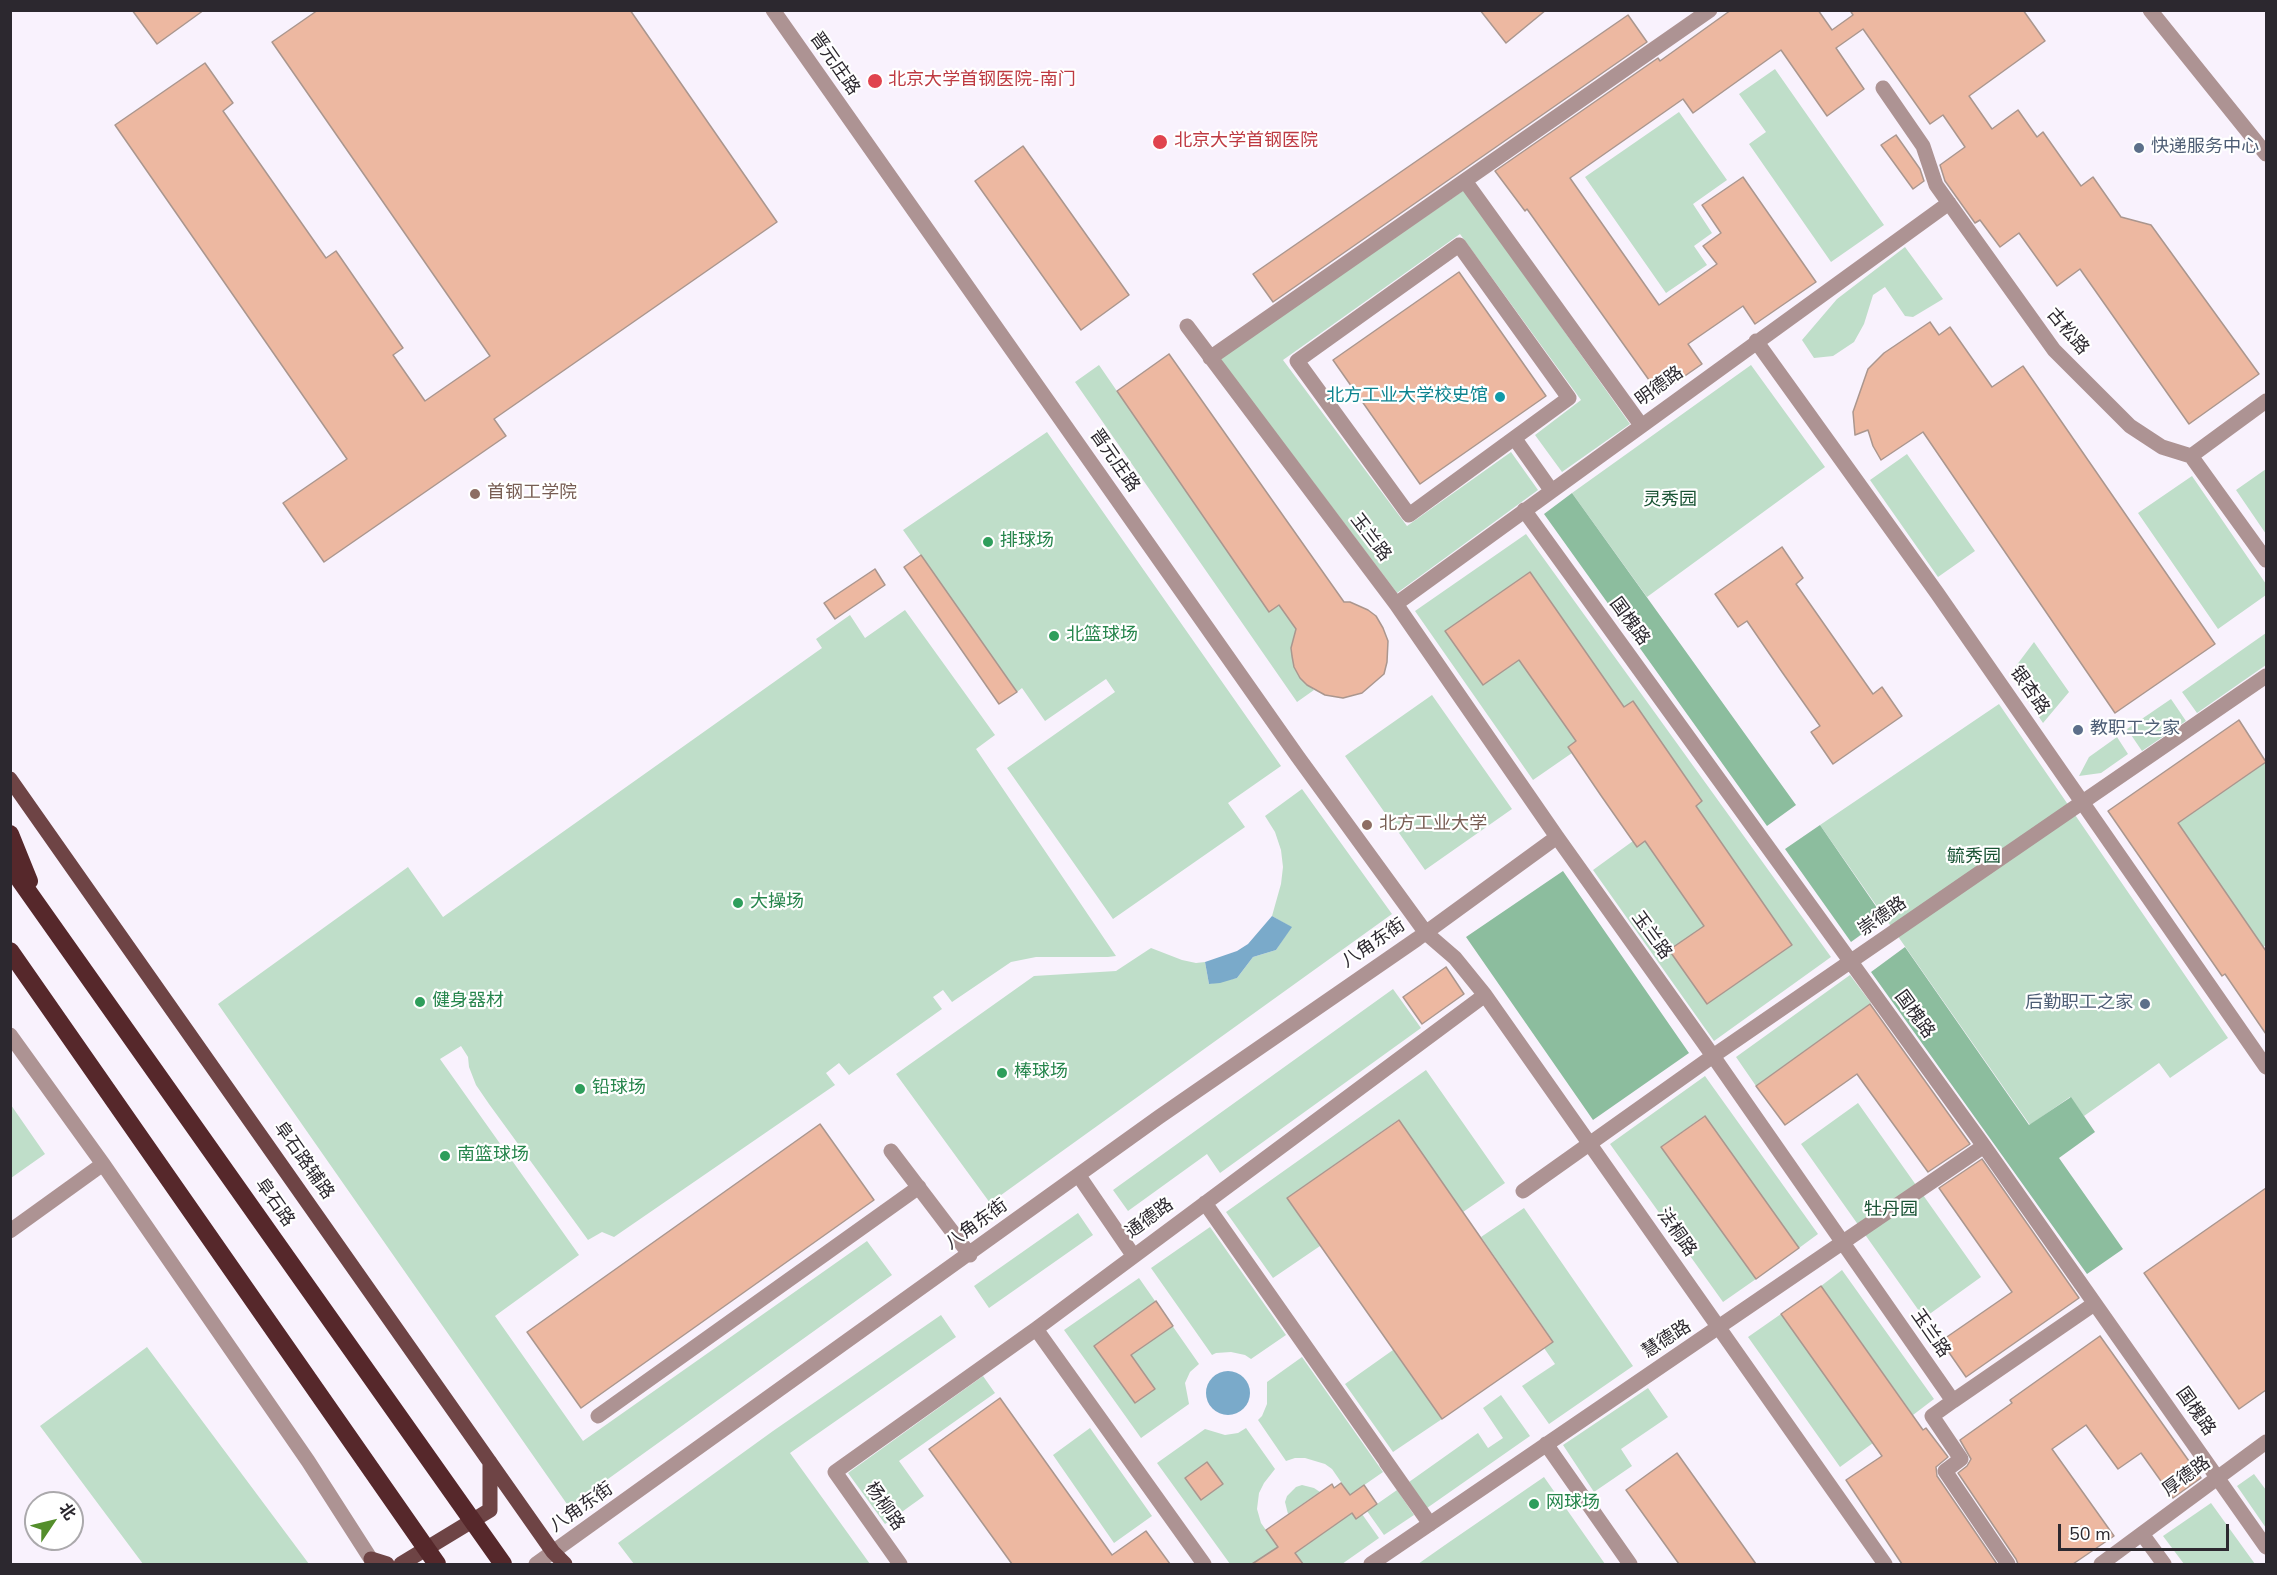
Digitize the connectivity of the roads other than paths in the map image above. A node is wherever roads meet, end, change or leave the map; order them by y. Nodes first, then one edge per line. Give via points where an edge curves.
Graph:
1 (773, 10) edge
2 (1710, 10) edge
3 (2150, 10) edge
4 (1882, 88) dead end
5 (2266, 154) edge
6 (1465, 181) junction
7 (1948, 203) junction
8 (1187, 327) dead end
9 (1756, 341) junction
10 (1210, 358) junction
11 (2266, 401) edge
12 (1641, 425) junction
13 (1515, 439) junction
14 (2191, 456) junction
15 (1551, 490) junction
16 (1524, 510) junction
17 (2266, 560) edge
18 (1396, 604) junction
19 (2266, 676) edge
20 (10, 780) edge
21 (2083, 803) junction
22 (10, 834) edge
23 (1557, 837) junction
24 (10, 866) edge
25 (41, 910) junction
26 (1426, 933) junction
27 (10, 951) edge
28 (10, 959) edge
29 (1852, 962) junction
30 (35, 986) junction
31 (1485, 995) junction
32 (10, 1035) edge
33 (1713, 1056) junction
34 (2266, 1067) edge
35 (1590, 1144) junction
36 (1984, 1146) junction
37 (891, 1151) dead end
38 (104, 1164) junction
39 (1079, 1176) junction
40 (919, 1187) junction
41 (1523, 1191) dead end
42 (1205, 1203) junction
43 (10, 1231) edge
44 (1844, 1243) junction
45 (970, 1255) junction
46 (1133, 1255) junction
47 (2094, 1304) junction
48 (1720, 1328) junction
49 (1036, 1329) junction
50 (1953, 1401) junction
51 (598, 1416) dead end
52 (2266, 1442) edge
53 (1546, 1444) junction
54 (490, 1462) junction
55 (1386, 1462) dead end
56 (835, 1472) joint
57 (2217, 1478) junction
58 (1430, 1524) junction
59 (2142, 1534) junction
60 (2266, 1547) edge
61 (553, 1552) junction
62 (372, 1562) edge
63 (387, 1564) edge
64 (401, 1564) edge
65 (437, 1564) edge
66 (503, 1564) edge
67 (536, 1564) edge
68 (565, 1564) edge
69 (900, 1564) edge
70 (1204, 1564) edge
71 (1371, 1564) edge
72 (1630, 1564) edge
73 (1885, 1564) edge
74 (2008, 1564) edge
75 (2101, 1564) edge
76 (2164, 1564) edge

1 - 26 street, 晋元庄路
2 - 6 street
3 - 5 street
4 - 7 street, 古松路 via 1923,146 1936,185
6 - 10 street
6 - 12 street
7 - 9 street, 明德路
7 - 14 street, 古松路 via 2054,350 2081,379 2130,426 2162,447
8 - 10 street, 玉兰路
9 - 12 street, 明德路
9 - 21 street, 银杏路
10 - 18 street, 玉兰路
11 - 14 street
12 - 15 street, 明德路
13 - 13 street via 1569,398 1459,245 1297,361 1409,515
13 - 15 street
14 - 17 street
15 - 16 street, 明德路
16 - 18 street, 明德路
16 - 29 street, 国槐路
18 - 23 street, 玉兰路
19 - 21 street, 崇德路
20 - 54 main road, 阜石路辅路
21 - 29 street, 崇德路
21 - 34 street, 银杏路
22 - 25 highway
23 - 26 street, 八角东街
23 - 33 street, 玉兰路
24 - 25 highway, 阜石路
25 - 66 highway, 阜石路
26 - 31 street, 法桐路 via 1455,958
26 - 39 street, 八角东街
27 - 30 highway
28 - 30 highway
29 - 33 street, 崇德路
29 - 36 street, 国槐路
30 - 65 highway
31 - 35 street, 法桐路
31 - 42 street, 通德路
32 - 38 street
33 - 35 street, 崇德路
33 - 44 street, 玉兰路
35 - 41 street, 崇德路
35 - 48 street, 法桐路
36 - 44 street, 慧德路
36 - 47 street, 国槐路
37 - 40 street
38 - 43 street
38 - 62 street via 308,1461
39 - 45 street, 八角东街
39 - 46 street
40 - 45 street
40 - 51 street
42 - 46 street, 通德路
42 - 58 street
44 - 48 street, 慧德路
44 - 50 street, 玉兰路
45 - 61 street, 八角东街
46 - 49 street, 通德路
47 - 50 street
47 - 57 street, 国槐路
48 - 53 street, 慧德路
48 - 73 street, 法桐路
49 - 56 street, 通德路
49 - 70 street
50 - 74 street via 1932,1416 1961,1459 1945,1471
52 - 57 street, 厚德路
53 - 58 street, 慧德路
53 - 72 street
54 - 61 main road, 阜石路辅路
54 - 64 main road via 490,1510
55 - 58 street
56 - 69 street, 杨柳路
57 - 59 street, 厚德路
57 - 60 street, 国槐路
58 - 71 street, 慧德路
59 - 75 street, 厚德路
59 - 76 street
61 - 67 street, 八角东街
61 - 68 main road, 阜石路辅路
62 - 63 main road

